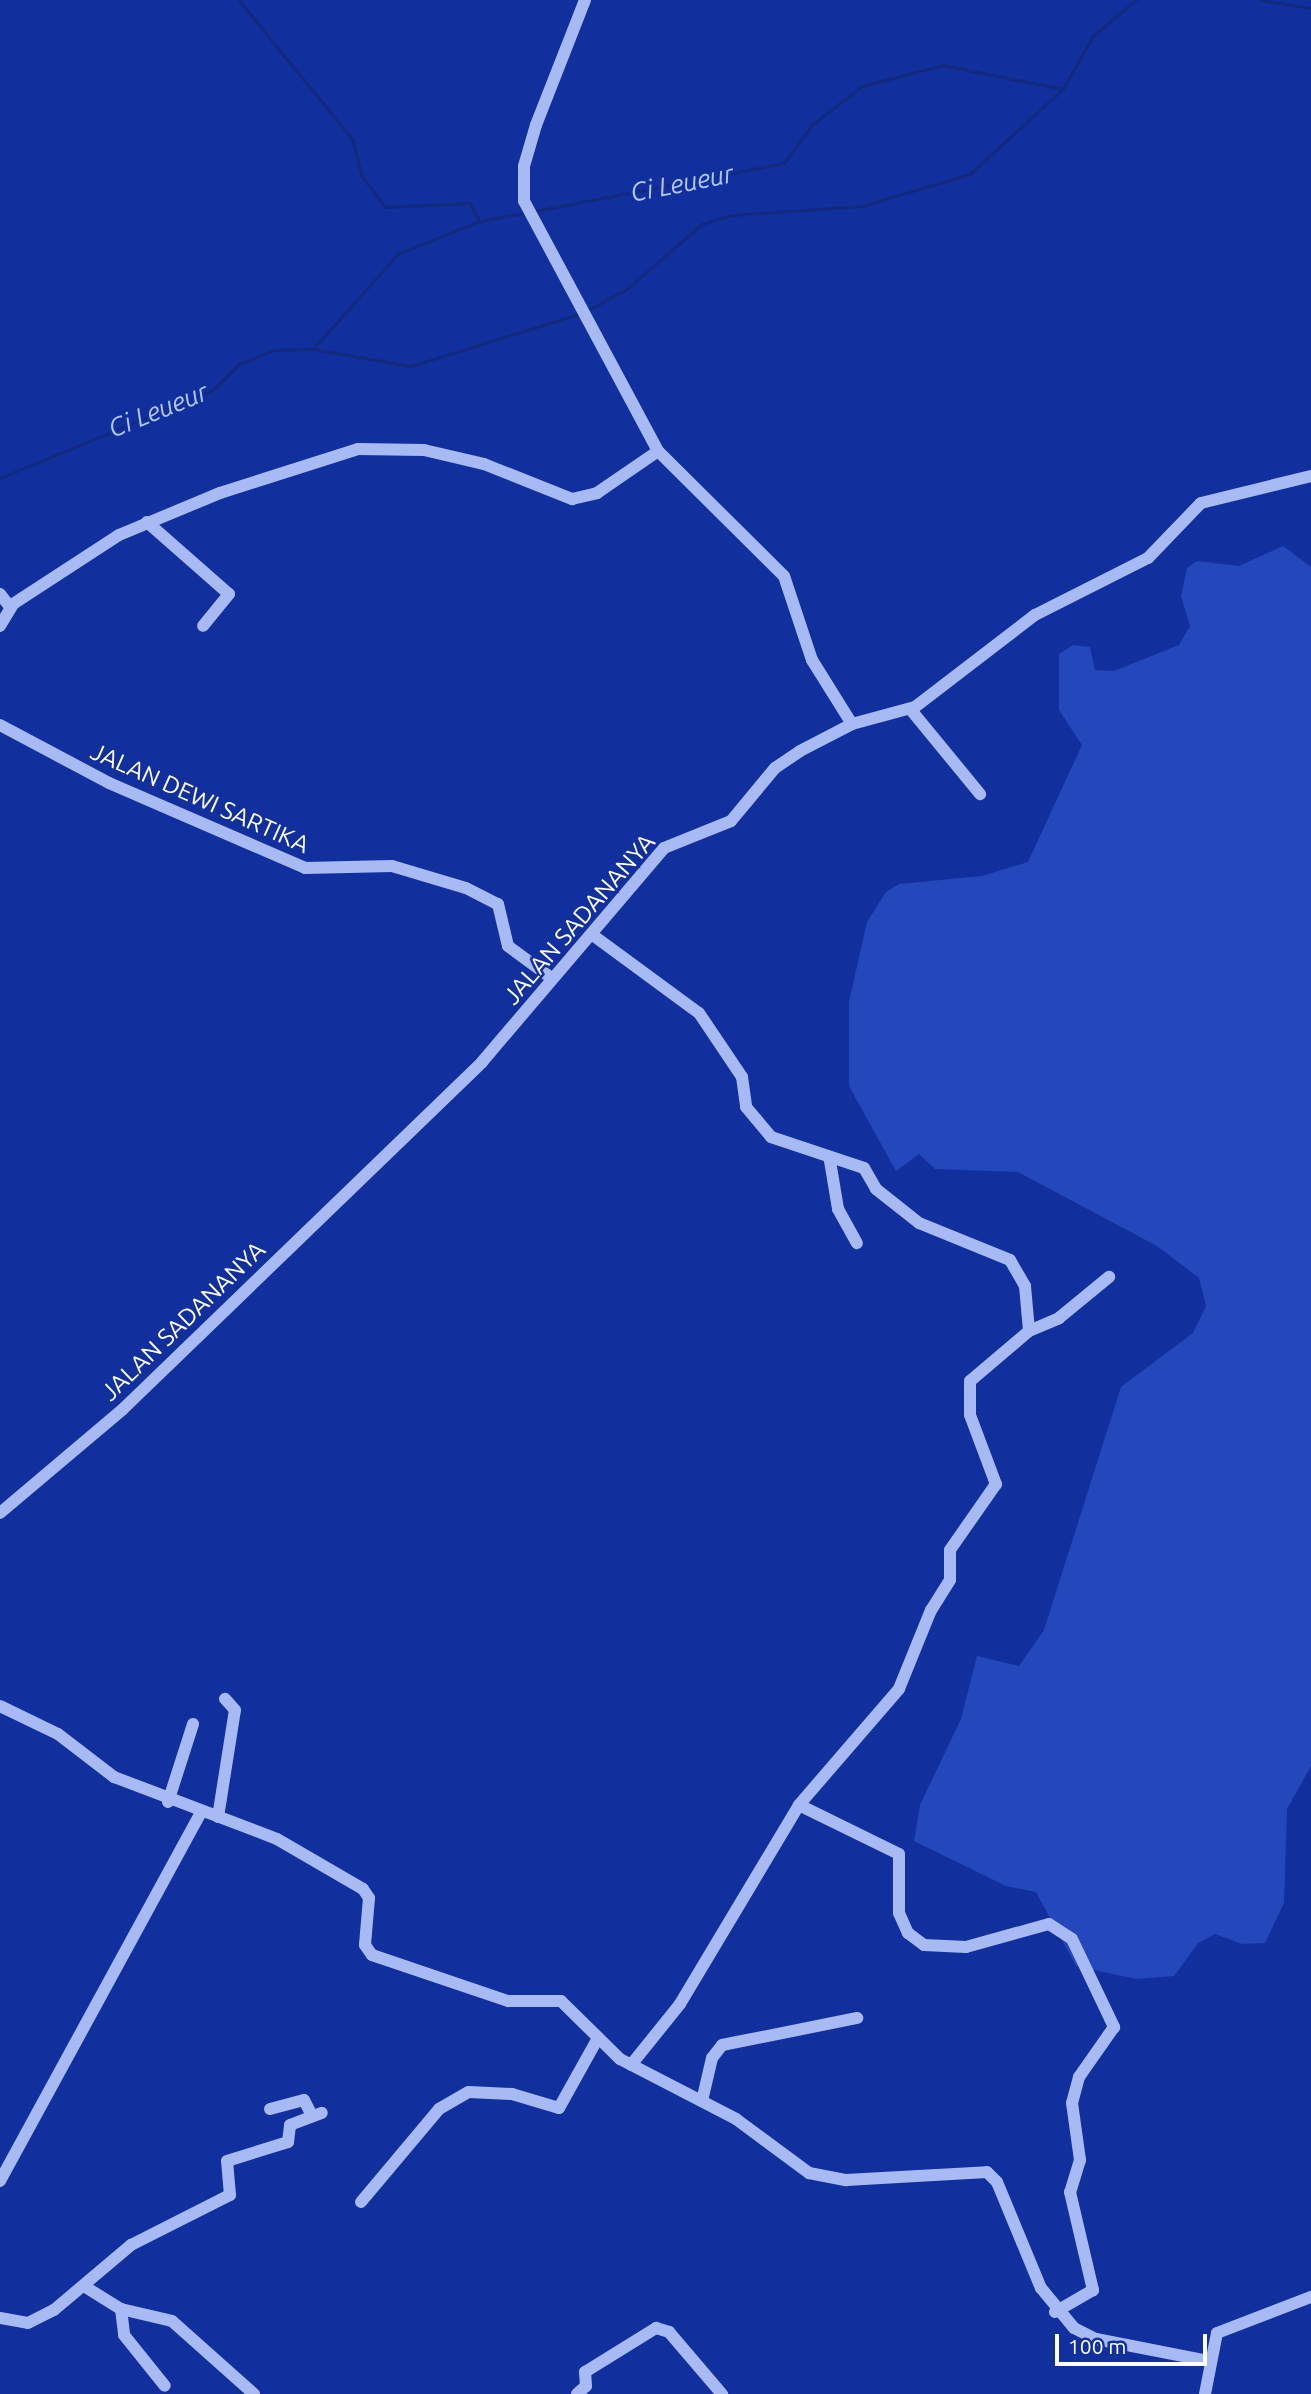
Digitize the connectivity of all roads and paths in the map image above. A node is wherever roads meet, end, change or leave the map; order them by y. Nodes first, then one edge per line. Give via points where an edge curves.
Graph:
1 (585, 0) edge
2 (658, 451) junction
3 (1311, 476) edge
4 (147, 522) junction
5 (0, 594) edge
6 (10, 607) junction
7 (0, 626) edge
8 (203, 626) dead end
9 (911, 710) junction
10 (852, 724) junction
11 (0, 725) edge
12 (980, 794) dead end
13 (594, 936) junction
14 (551, 977) junction
15 (830, 1161) junction
16 (857, 1242) dead end
17 (1109, 1277) dead end
18 (1029, 1331) junction
19 (0, 1513) edge
20 (225, 1699) dead end
21 (0, 1706) edge
22 (193, 1724) dead end
23 (168, 1802) junction
24 (799, 1805) junction
25 (201, 1812) junction
26 (218, 1817) junction
27 (857, 2018) dead end
28 (598, 2038) junction
29 (631, 2065) junction
30 (702, 2101) junction
31 (271, 2109) dead end
32 (0, 2182) edge
33 (361, 2202) dead end
34 (87, 2288) junction
35 (1311, 2297) edge
36 (121, 2309) junction
37 (1055, 2312) junction
38 (0, 2318) edge
39 (1208, 2361) junction
40 (165, 2386) dead end
41 (254, 2394) edge
42 (577, 2394) edge
43 (722, 2394) edge
44 (1205, 2394) edge

1 - 2 street via 524,166 529,208
2 - 4 street via 597,494 572,499 484,464 382,445
2 - 10 street via 778,568 812,660
3 - 9 street, JALAN SADANANYA via 1201,503 1148,558 1035,615
4 - 6 street
4 - 8 street via 229,594
5 - 6 street
6 - 7 street
9 - 10 street, JALAN SADANANYA
9 - 12 street
10 - 13 street, JALAN SADANANYA via 775,768 722,827 664,848
11 - 14 street, JALAN DEWI SARTIKA via 109,783 305,868 392,866 466,888 498,904 508,946
13 - 14 street, JALAN SADANANYA
13 - 15 street via 699,1013 742,1077 746,1107 771,1137
14 - 19 street, JALAN SADANANYA via 482,1062 124,1409
15 - 16 street via 838,1209
15 - 18 street via 864,1168 876,1189 919,1223 1010,1260 1026,1286
17 - 18 street via 1059,1318
18 - 24 street via 970,1381 970,1415 996,1484 950,1550 950,1580 930,1609 899,1689
20 - 26 street via 235,1710
21 - 23 street via 58,1734 114,1777
22 - 23 street
23 - 25 street
24 - 29 street via 680,2004
24 - 37 street via 899,1854 899,1913 914,1940 956,1949 1041,1925 1058,1926 1072,1939 1101,1996 1113,2034 1079,2077 1072,2104 1080,2160 1070,2192 1093,2290
25 - 26 street
25 - 32 street
26 - 28 street via 277,1839 366,1891 364,1941 372,1955 508,2001 561,2001
27 - 30 street via 722,2045 712,2058
28 - 29 street
28 - 33 street via 562,2104 469,2092 439,2109
29 - 30 street
30 - 37 street via 824,2177 987,2172 998,2182
31 - 34 street via 303,2100 317,2115 290,2125 288,2142 227,2161 230,2195 131,2245
34 - 36 street
34 - 38 street via 41,2319
35 - 39 street via 1223,2329
36 - 40 street via 124,2335
36 - 41 street via 172,2321
37 - 39 street via 1087,2336
39 - 44 street
42 - 43 street via 586,2386 585,2372 656,2328 669,2332

